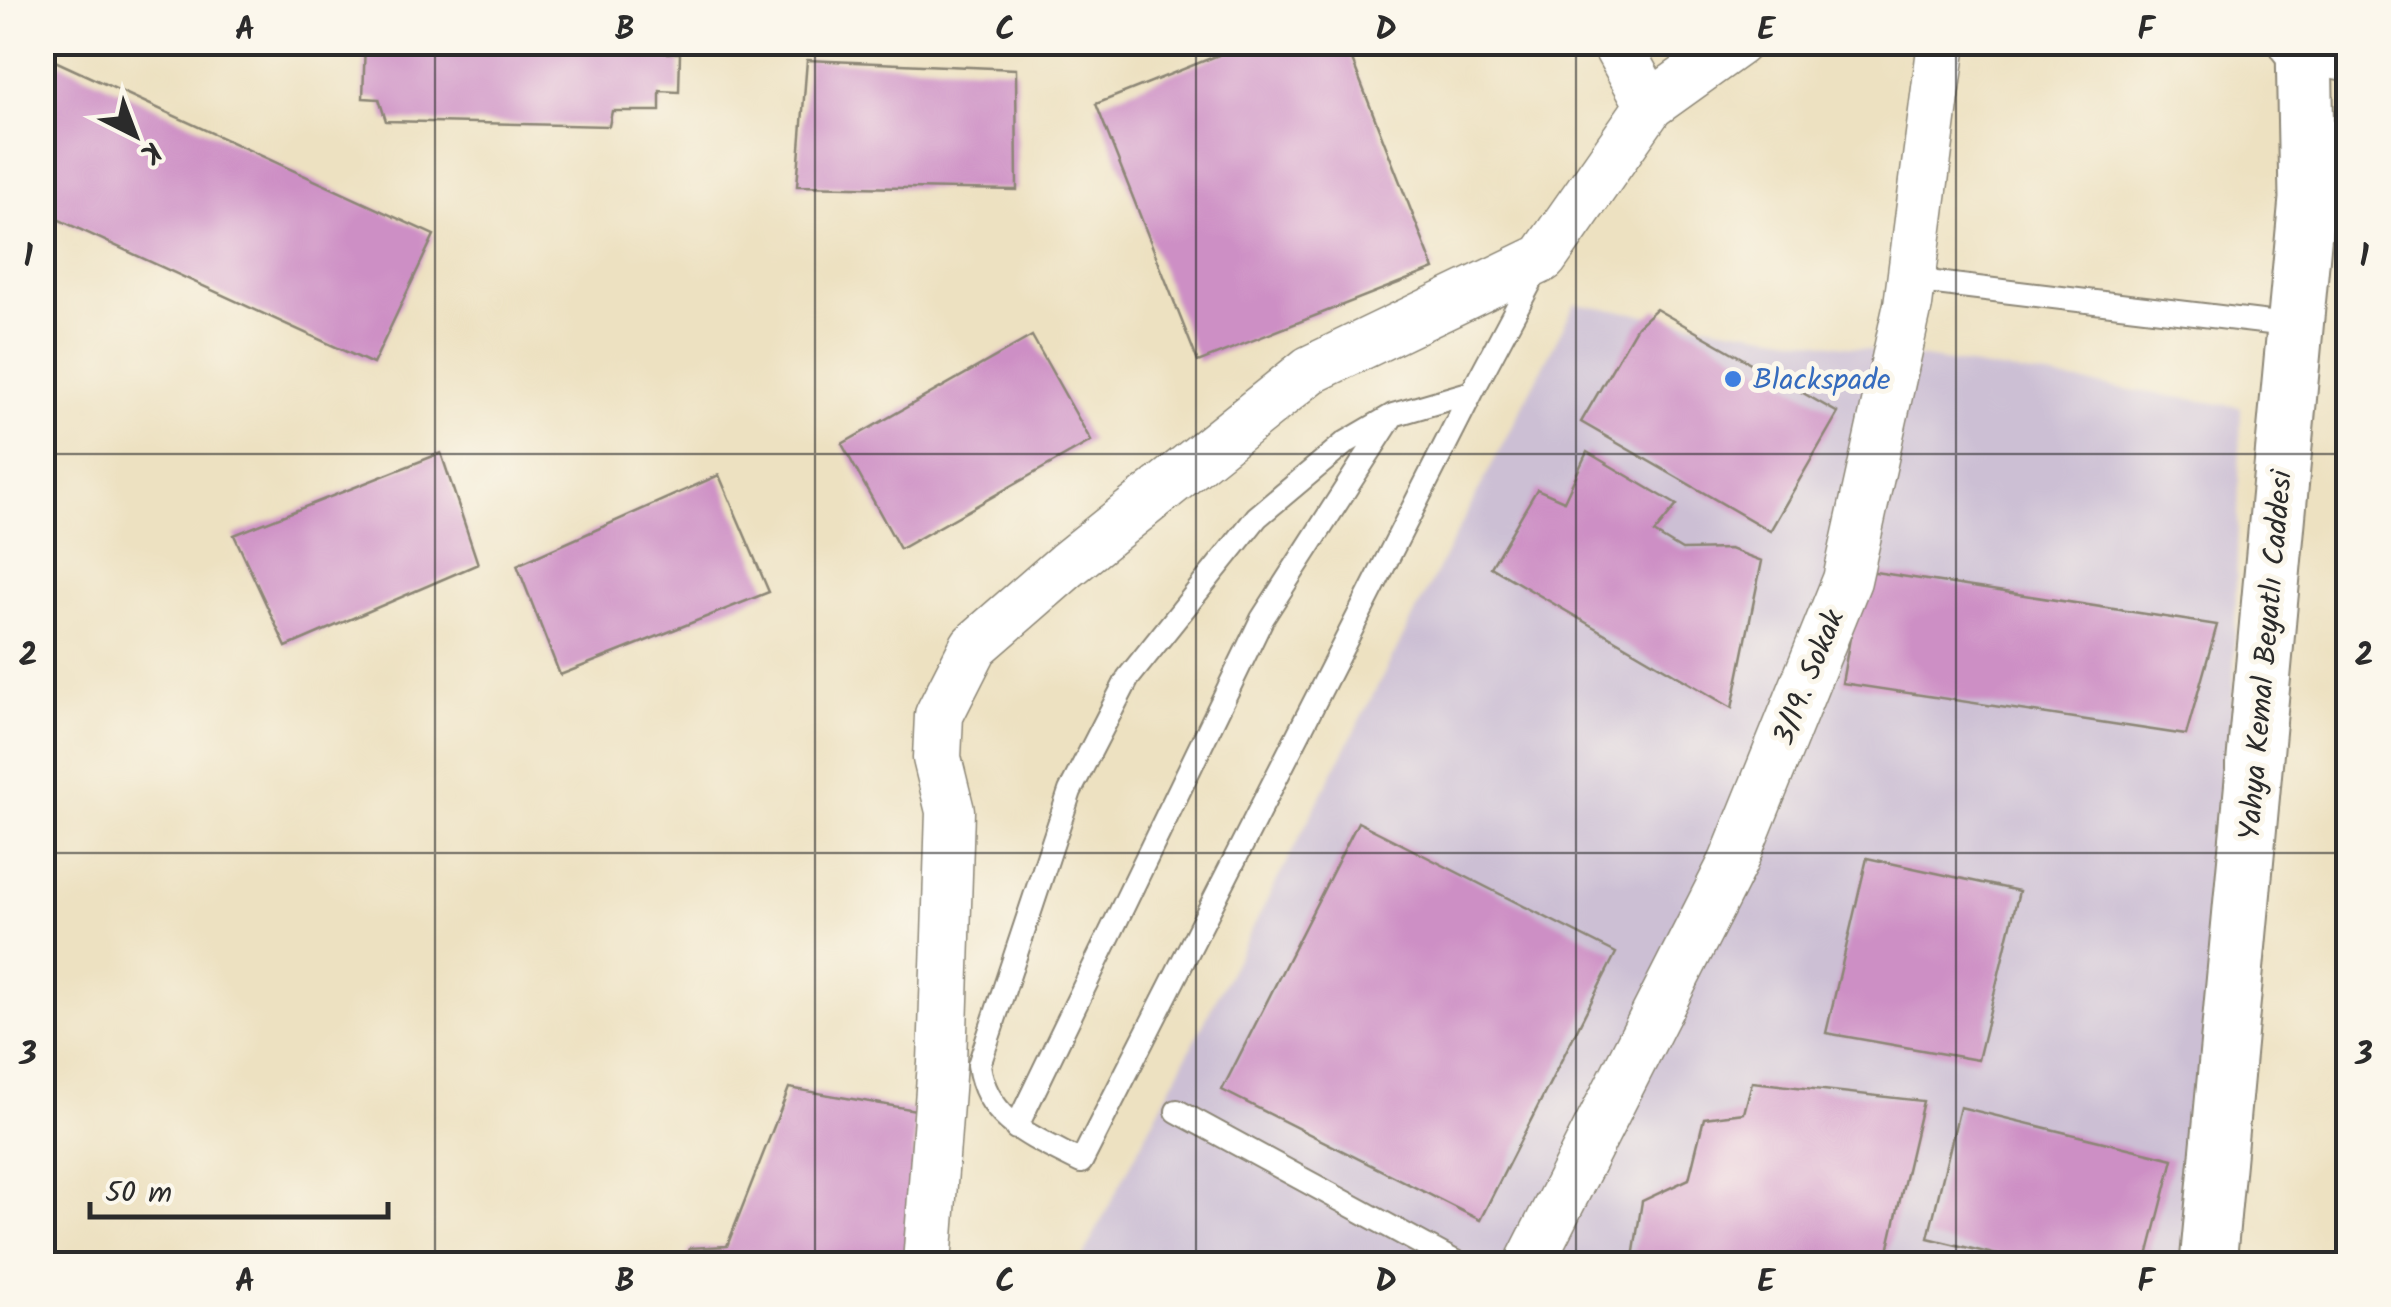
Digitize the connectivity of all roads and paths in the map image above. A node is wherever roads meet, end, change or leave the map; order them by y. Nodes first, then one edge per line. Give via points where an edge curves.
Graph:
1 (1615, 42) edge
2 (1738, 42) edge
3 (1942, 42) edge
4 (2316, 46) edge
5 (1650, 105) junction
6 (1544, 258) junction
7 (1911, 280) junction
8 (2295, 326) junction
9 (1472, 392) junction
10 (1393, 415) junction
11 (1177, 1111) dead end
12 (1016, 1128) junction
13 (927, 1264) edge
14 (1459, 1264) edge
15 (1529, 1264) edge
16 (2208, 1264) edge

1 - 5 street
2 - 5 street
3 - 7 street, 3/19. Sokak
4 - 8 street, Yahya Kemal Beyatlı Caddesi
5 - 6 street
6 - 9 lane
6 - 13 street via 1310,370 974,646 938,714 938,758 950,811
7 - 8 lane
7 - 15 street, 3/19. Sokak via 1847,580 1733,862
8 - 16 street, Yahya Kemal Beyatlı Caddesi
9 - 10 lane
9 - 12 lane via 1081,1162
10 - 12 lane via 1262,619
10 - 12 lane via 1345,443 1258,517 1128,678 1070,791 980,1053 985,1092
11 - 14 lane

